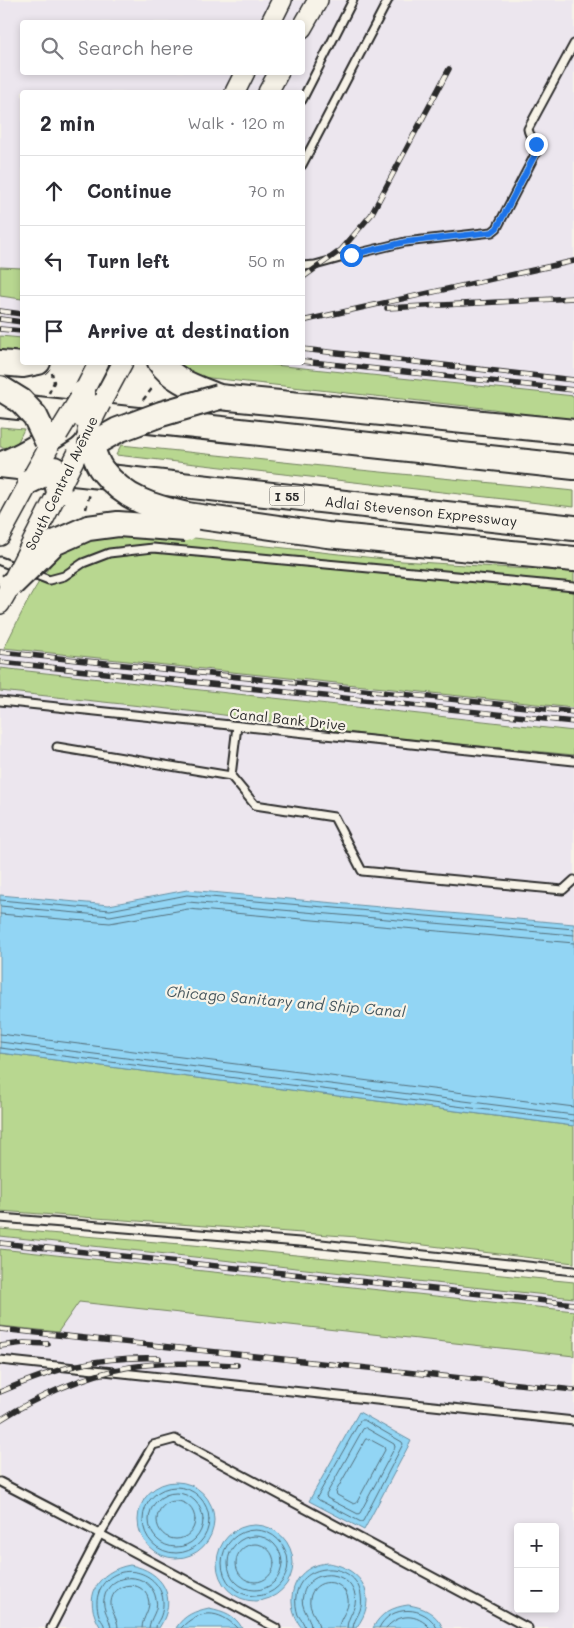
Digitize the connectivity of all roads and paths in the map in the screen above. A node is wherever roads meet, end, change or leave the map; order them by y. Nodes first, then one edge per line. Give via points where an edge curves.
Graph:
1 (282, 0) edge
2 (318, 0) edge
3 (354, 0) edge
4 (388, 0) edge
5 (271, 20) edge
6 (305, 23) edge
7 (574, 44) edge
8 (244, 75) edge
9 (277, 75) edge
10 (236, 90) edge
11 (269, 90) edge
12 (305, 94) edge
13 (305, 159) edge
14 (305, 266) edge
15 (0, 363) edge
16 (20, 365) edge
17 (23, 365) edge
18 (98, 365) edge
19 (122, 365) edge
20 (162, 365) edge
21 (45, 368) edge
22 (0, 388) edge
23 (47, 396) dead end
24 (219, 397) junction
25 (0, 405) edge
26 (87, 424) junction
27 (574, 432) edge
28 (52, 448) junction
29 (0, 465) edge
30 (574, 467) edge
31 (30, 481) joint
32 (59, 492) junction
33 (90, 494) dead end
34 (84, 515) dead end
35 (187, 522) junction
36 (574, 528) edge
37 (0, 536) edge
38 (574, 559) edge
39 (0, 561) edge
40 (574, 587) edge
41 (5, 594) edge
42 (0, 701) edge
43 (237, 726) junction
44 (57, 747) dead end
45 (574, 761) edge
46 (231, 776) junction
47 (574, 880) edge
48 (0, 1218) edge
49 (574, 1271) edge
50 (0, 1360) edge
51 (574, 1421) edge
52 (0, 1482) edge
53 (100, 1534) junction
54 (51, 1628) edge
55 (276, 1628) edge
56 (528, 1628) edge

1 - 5 main road
2 - 6 main road
3 - 12 lane
4 - 13 lane
7 - 14 lane via 528,129 538,149 497,228 492,232 405,242
8 - 10 main road
9 - 11 main road
15 - 16 highway
17 - 21 highway
18 - 26 main road, South Central Avenue
19 - 26 main road, South Central Avenue
20 - 24 highway via 176,379
21 - 23 path via 54,382
22 - 28 highway, bridge via 21,401 36,416
24 - 26 highway, bridge via 118,430
24 - 27 highway
25 - 30 highway
26 - 28 highway, bridge
26 - 28 highway
26 - 32 main road, South Central Avenue, bridge
26 - 35 highway, bridge via 102,470 126,494
28 - 29 highway
28 - 31 highway, bridge
28 - 32 highway, bridge
29 - 36 highway, Adlai Stevenson Expressway / I 55
31 - 37 main road, South Central Avenue
32 - 41 main road, South Central Avenue, bridge
33 - 34 path
35 - 38 highway
35 - 41 highway, bridge via 88,528 54,543
39 - 40 lane via 50,580 109,553 153,548
42 - 43 lane, Canal Bank Drive
43 - 45 lane, Canal Bank Drive
43 - 46 lane
44 - 46 lane
46 - 47 lane via 255,806 334,817 362,871 563,890
48 - 49 lane via 312,1243
50 - 51 lane
52 - 53 lane
53 - 54 lane
53 - 55 lane
53 - 56 lane via 153,1445 176,1439

